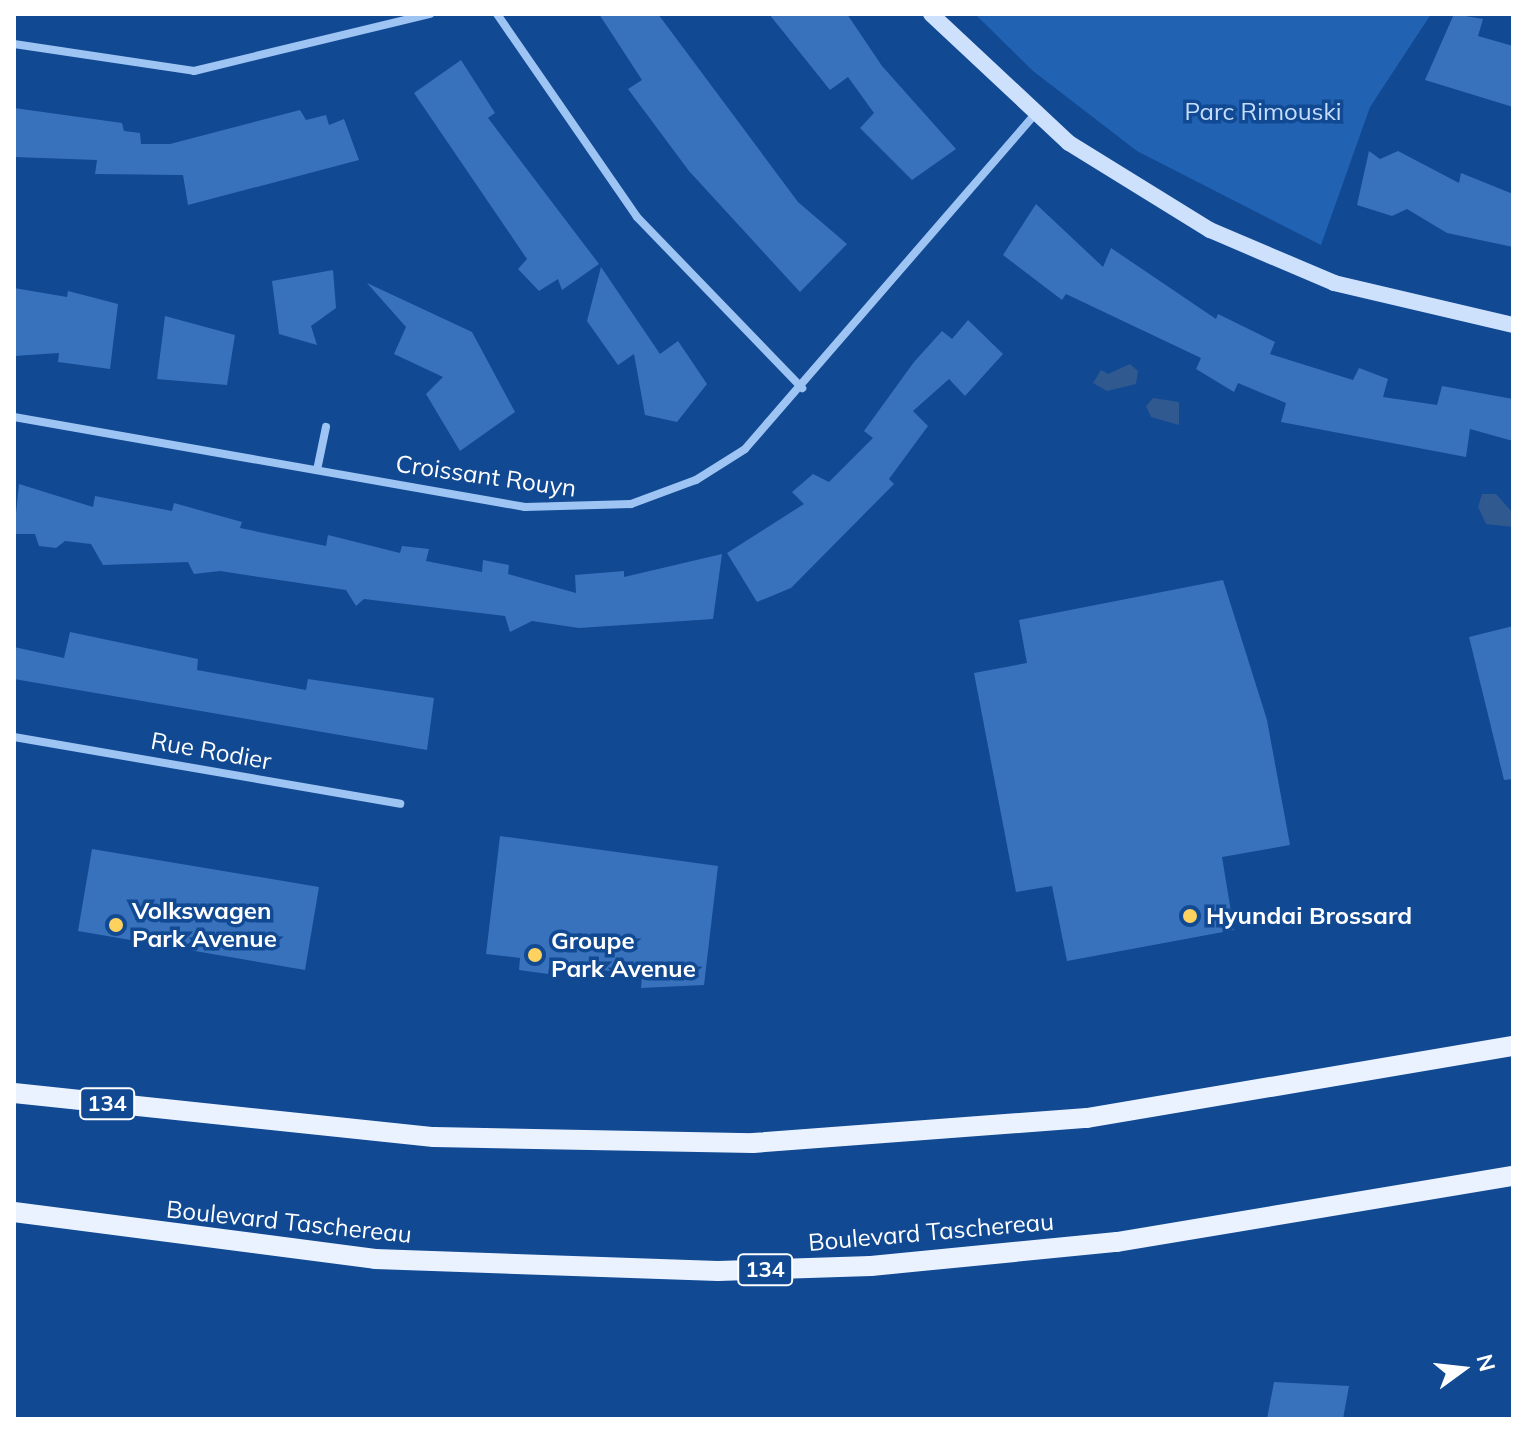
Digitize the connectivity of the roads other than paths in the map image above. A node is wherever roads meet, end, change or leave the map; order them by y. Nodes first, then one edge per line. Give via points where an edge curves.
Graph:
1 (430, 14) edge
2 (497, 14) edge
3 (931, 14) edge
4 (14, 44) edge
5 (1034, 115) junction
6 (1513, 325) edge
7 (802, 388) junction
8 (14, 417) edge
9 (326, 427) dead end
10 (317, 470) junction
11 (14, 737) edge
12 (400, 804) dead end
13 (1513, 1046) edge
14 (14, 1093) edge
15 (1513, 1176) edge
16 (14, 1212) edge

1 - 4 street via 194,71
2 - 7 street via 637,217
3 - 5 street
5 - 6 street via 1133,187 1271,259 1416,307
5 - 7 street, Croissant Rouyn
7 - 10 street, Croissant Rouyn via 724,464 665,494 603,510 525,507
8 - 10 street, Croissant Rouyn
9 - 10 street
11 - 12 street, Rue Rodier
13 - 14 main road, 134 via 1087,1118 767,1143 434,1137
15 - 16 main road, Boulevard Taschereau / 134 via 1117,1242 871,1266 718,1271 375,1259

